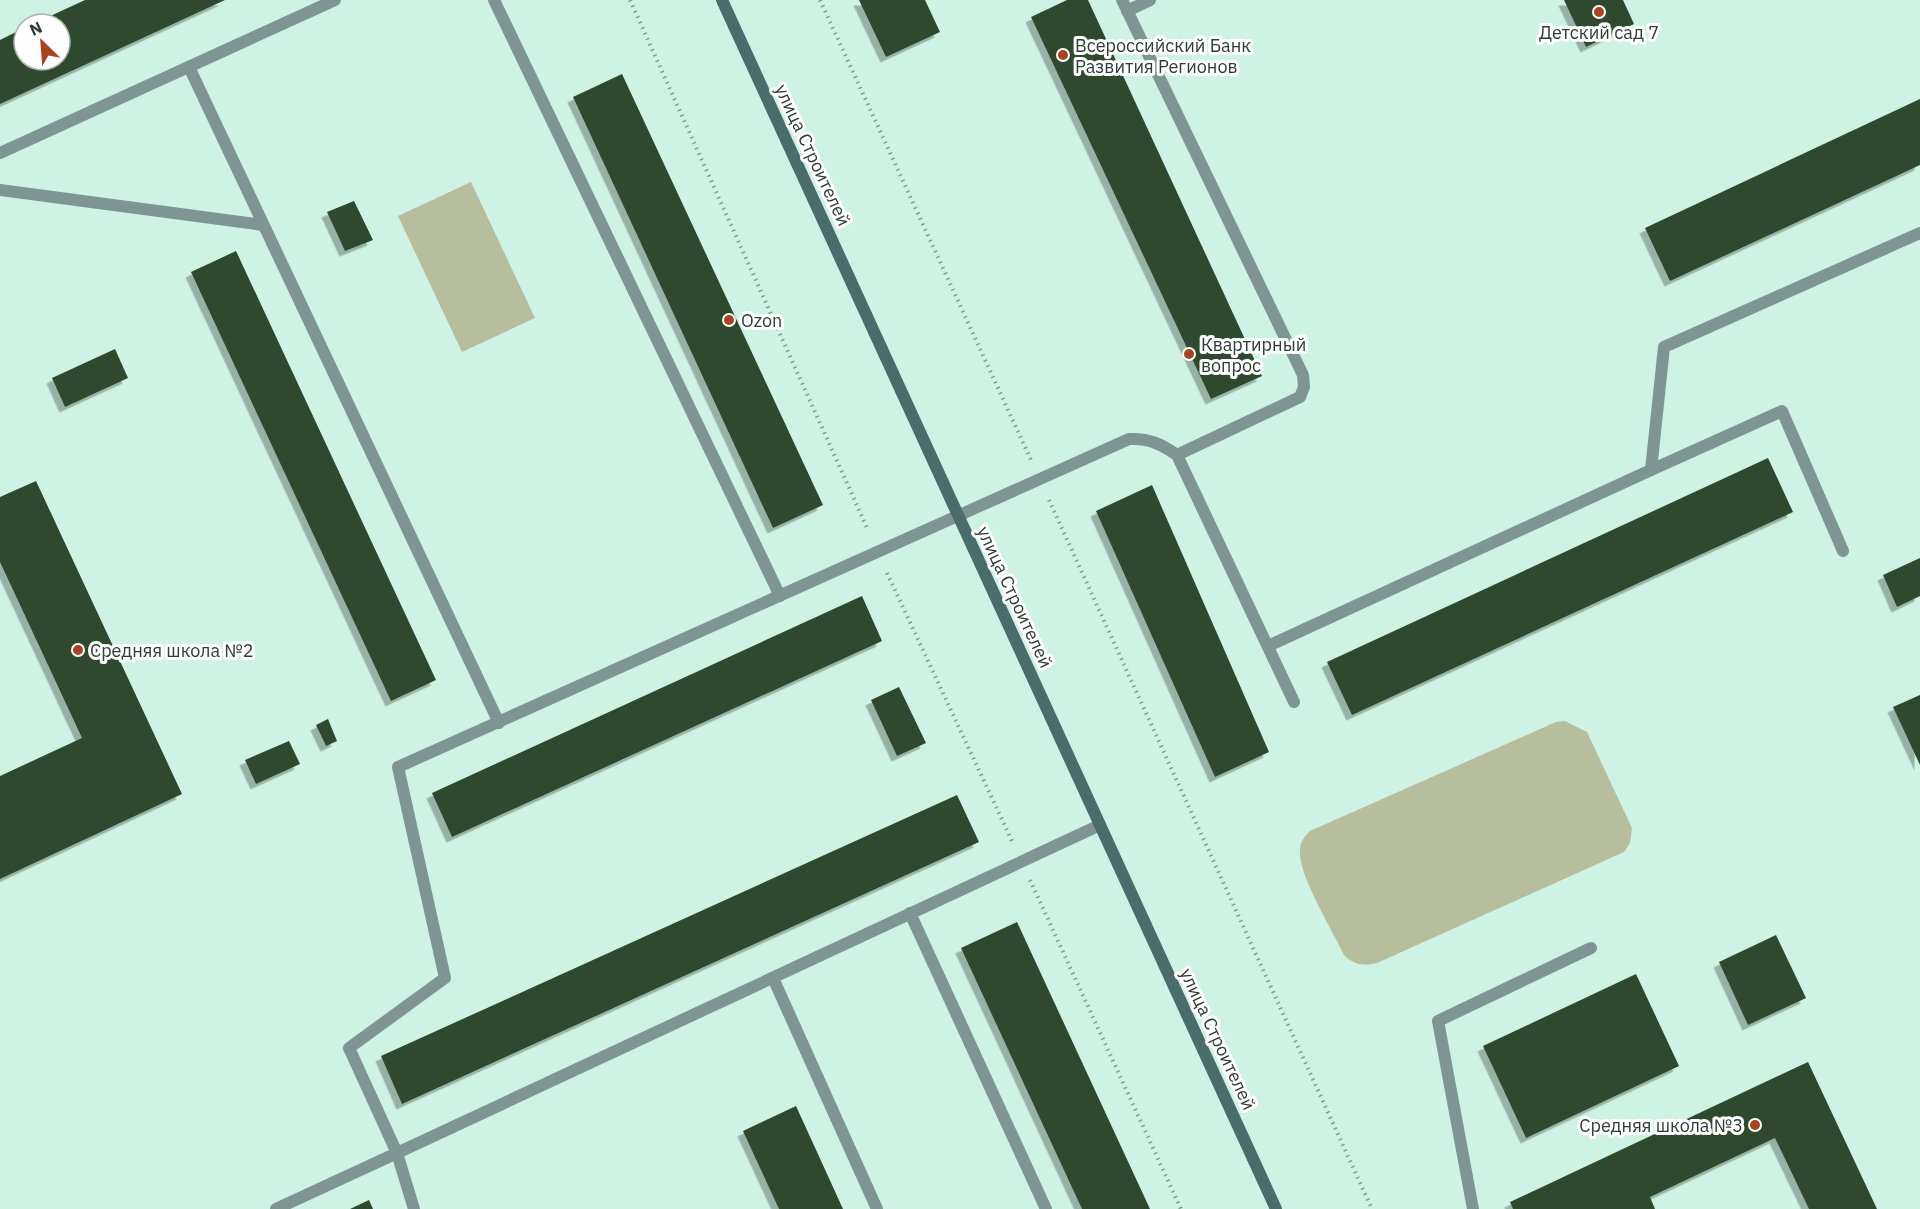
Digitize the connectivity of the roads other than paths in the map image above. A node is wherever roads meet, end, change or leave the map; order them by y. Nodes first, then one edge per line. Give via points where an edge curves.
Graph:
1 (334, 0) edge
2 (494, 0) edge
3 (722, 0) edge
4 (1150, 0) edge
5 (1125, 5) edge
6 (189, 67) junction
7 (0, 153) edge
8 (0, 190) edge
9 (263, 225) junction
10 (1920, 233) edge
11 (1177, 455) junction
12 (1651, 470) junction
13 (957, 514) junction
14 (1844, 551) dead end
15 (780, 596) junction
16 (1268, 646) junction
17 (1294, 702) dead end
18 (499, 723) junction
19 (1100, 825) junction
20 (910, 913) junction
21 (1592, 948) dead end
22 (773, 978) junction
23 (397, 1153) junction
24 (276, 1209) edge
25 (414, 1209) edge
26 (878, 1209) edge
27 (1046, 1209) edge
28 (1276, 1209) edge
29 (1473, 1209) edge

1 - 6 lane
2 - 15 lane
3 - 13 main road, улица Строителей
4 - 5 lane
5 - 11 lane via 1303,375 1300,397
6 - 7 lane
6 - 9 lane
8 - 9 lane
9 - 18 lane
10 - 12 lane via 1664,347
11 - 13 lane via 1144,438 1129,439
11 - 16 lane
12 - 14 lane via 1782,411
12 - 16 lane
13 - 15 lane
13 - 19 main road, улица Строителей
15 - 18 lane
16 - 17 lane
18 - 23 lane via 398,767 445,978 349,1048
19 - 20 lane
19 - 28 main road, улица Строителей
20 - 22 lane
20 - 27 lane
21 - 29 lane via 1438,1021
22 - 23 lane
22 - 26 lane
23 - 24 lane
23 - 25 lane

